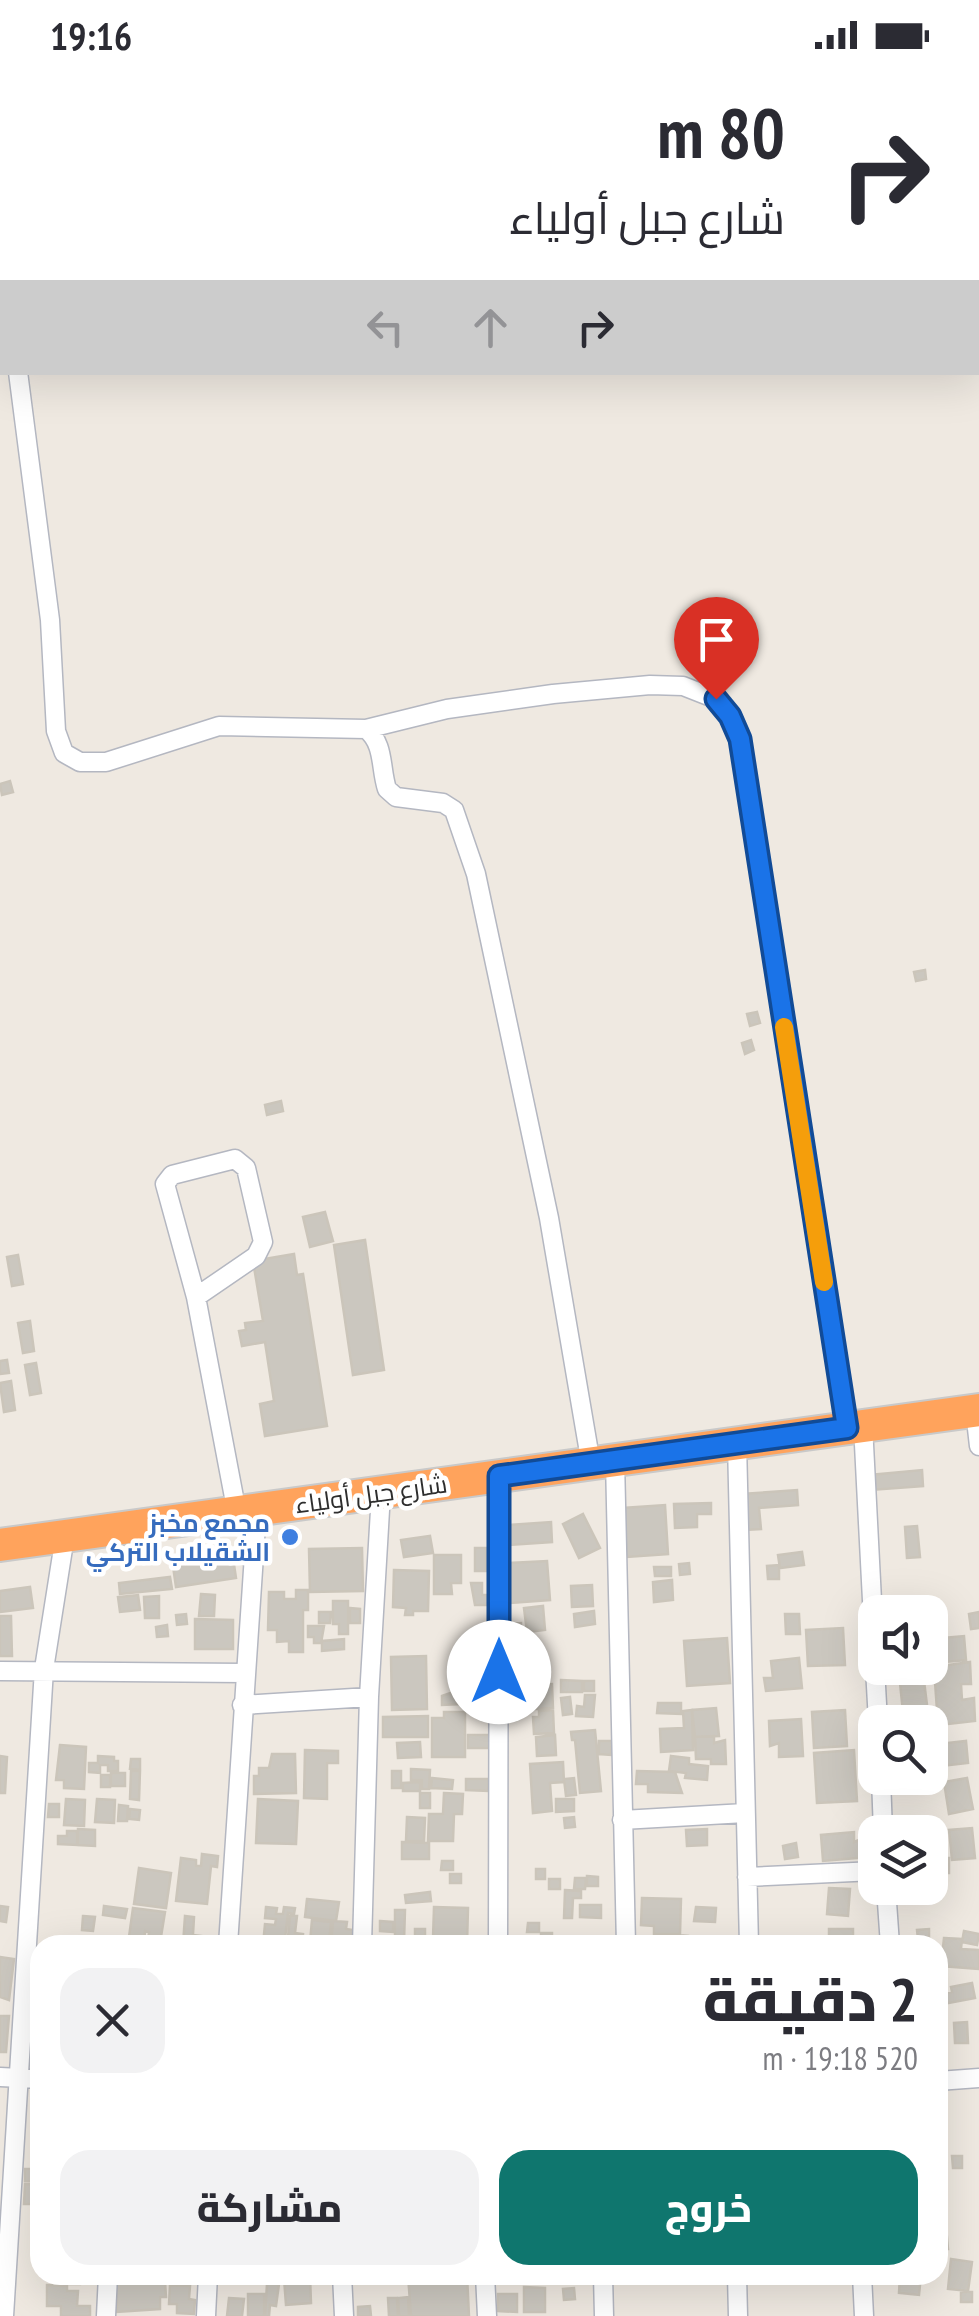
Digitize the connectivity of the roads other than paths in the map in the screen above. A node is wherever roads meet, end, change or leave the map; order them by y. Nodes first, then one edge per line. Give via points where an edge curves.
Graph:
1 (18, 375) edge
2 (366, 729) junction
3 (196, 1298) junction
4 (977, 1410) edge
5 (855, 1426) junction
6 (737, 1442) junction
7 (979, 1446) edge
8 (603, 1462) junction
9 (499, 1476) junction
10 (382, 1493) junction
11 (247, 1511) junction
12 (65, 1536) junction
13 (0, 1545) edge
14 (870, 1595) edge
15 (44, 1669) junction
16 (0, 1671) edge
17 (244, 1673) junction
18 (370, 1697) junction
19 (242, 1705) junction
20 (744, 1812) junction
21 (622, 1820) junction
22 (858, 1872) edge
23 (747, 1877) junction
24 (887, 1905) edge
25 (34, 1935) edge
26 (229, 1935) edge
27 (362, 1935) edge
28 (498, 1935) edge
29 (626, 1935) edge
30 (749, 1935) edge
31 (889, 1935) edge
32 (30, 1997) edge
33 (0, 2077) edge
34 (20, 2078) junction
35 (30, 2078) edge
36 (979, 2078) edge
37 (948, 2080) edge
38 (108, 2285) edge
39 (208, 2285) edge
40 (342, 2285) edge
41 (485, 2285) edge
42 (603, 2285) edge
43 (737, 2285) edge
44 (862, 2285) edge
45 (4, 2316) edge
46 (106, 2316) edge
47 (206, 2316) edge
48 (344, 2316) edge
49 (486, 2316) edge
50 (604, 2316) edge
51 (738, 2316) edge
52 (864, 2316) edge

1 - 2 street via 50,620 56,731 64,752 80,762 106,762 241,724
2 - 5 street via 447,709 650,686 699,690 730,716 740,739
2 - 8 street via 380,748 387,789 454,810 476,874
3 - 3 street via 165,1184 172,1174 235,1159 246,1168 263,1242 256,1256
3 - 11 street
4 - 5 highway, شارع جبل أولياء
4 - 7 street
5 - 6 highway, شارع جبل أولياء
5 - 14 street
6 - 8 highway, شارع جبل أولياء
6 - 20 street
8 - 9 highway, شارع جبل أولياء
8 - 21 street
9 - 10 highway, شارع جبل أولياء
9 - 28 street
10 - 11 highway, شارع جبل أولياء
10 - 18 street
11 - 12 highway, شارع جبل أولياء
11 - 17 street
12 - 13 highway, شارع جبل أولياء
12 - 15 street
15 - 16 street
15 - 17 street
15 - 25 street
17 - 19 street
18 - 19 street
18 - 27 street
19 - 26 street
20 - 21 street
20 - 23 street
21 - 29 street
22 - 23 street
23 - 30 street
24 - 31 street
32 - 34 street
33 - 34 street
34 - 35 street
34 - 45 street
36 - 37 street
38 - 46 street
39 - 47 street
40 - 48 street
41 - 49 street
42 - 50 street
43 - 51 street
44 - 52 street

